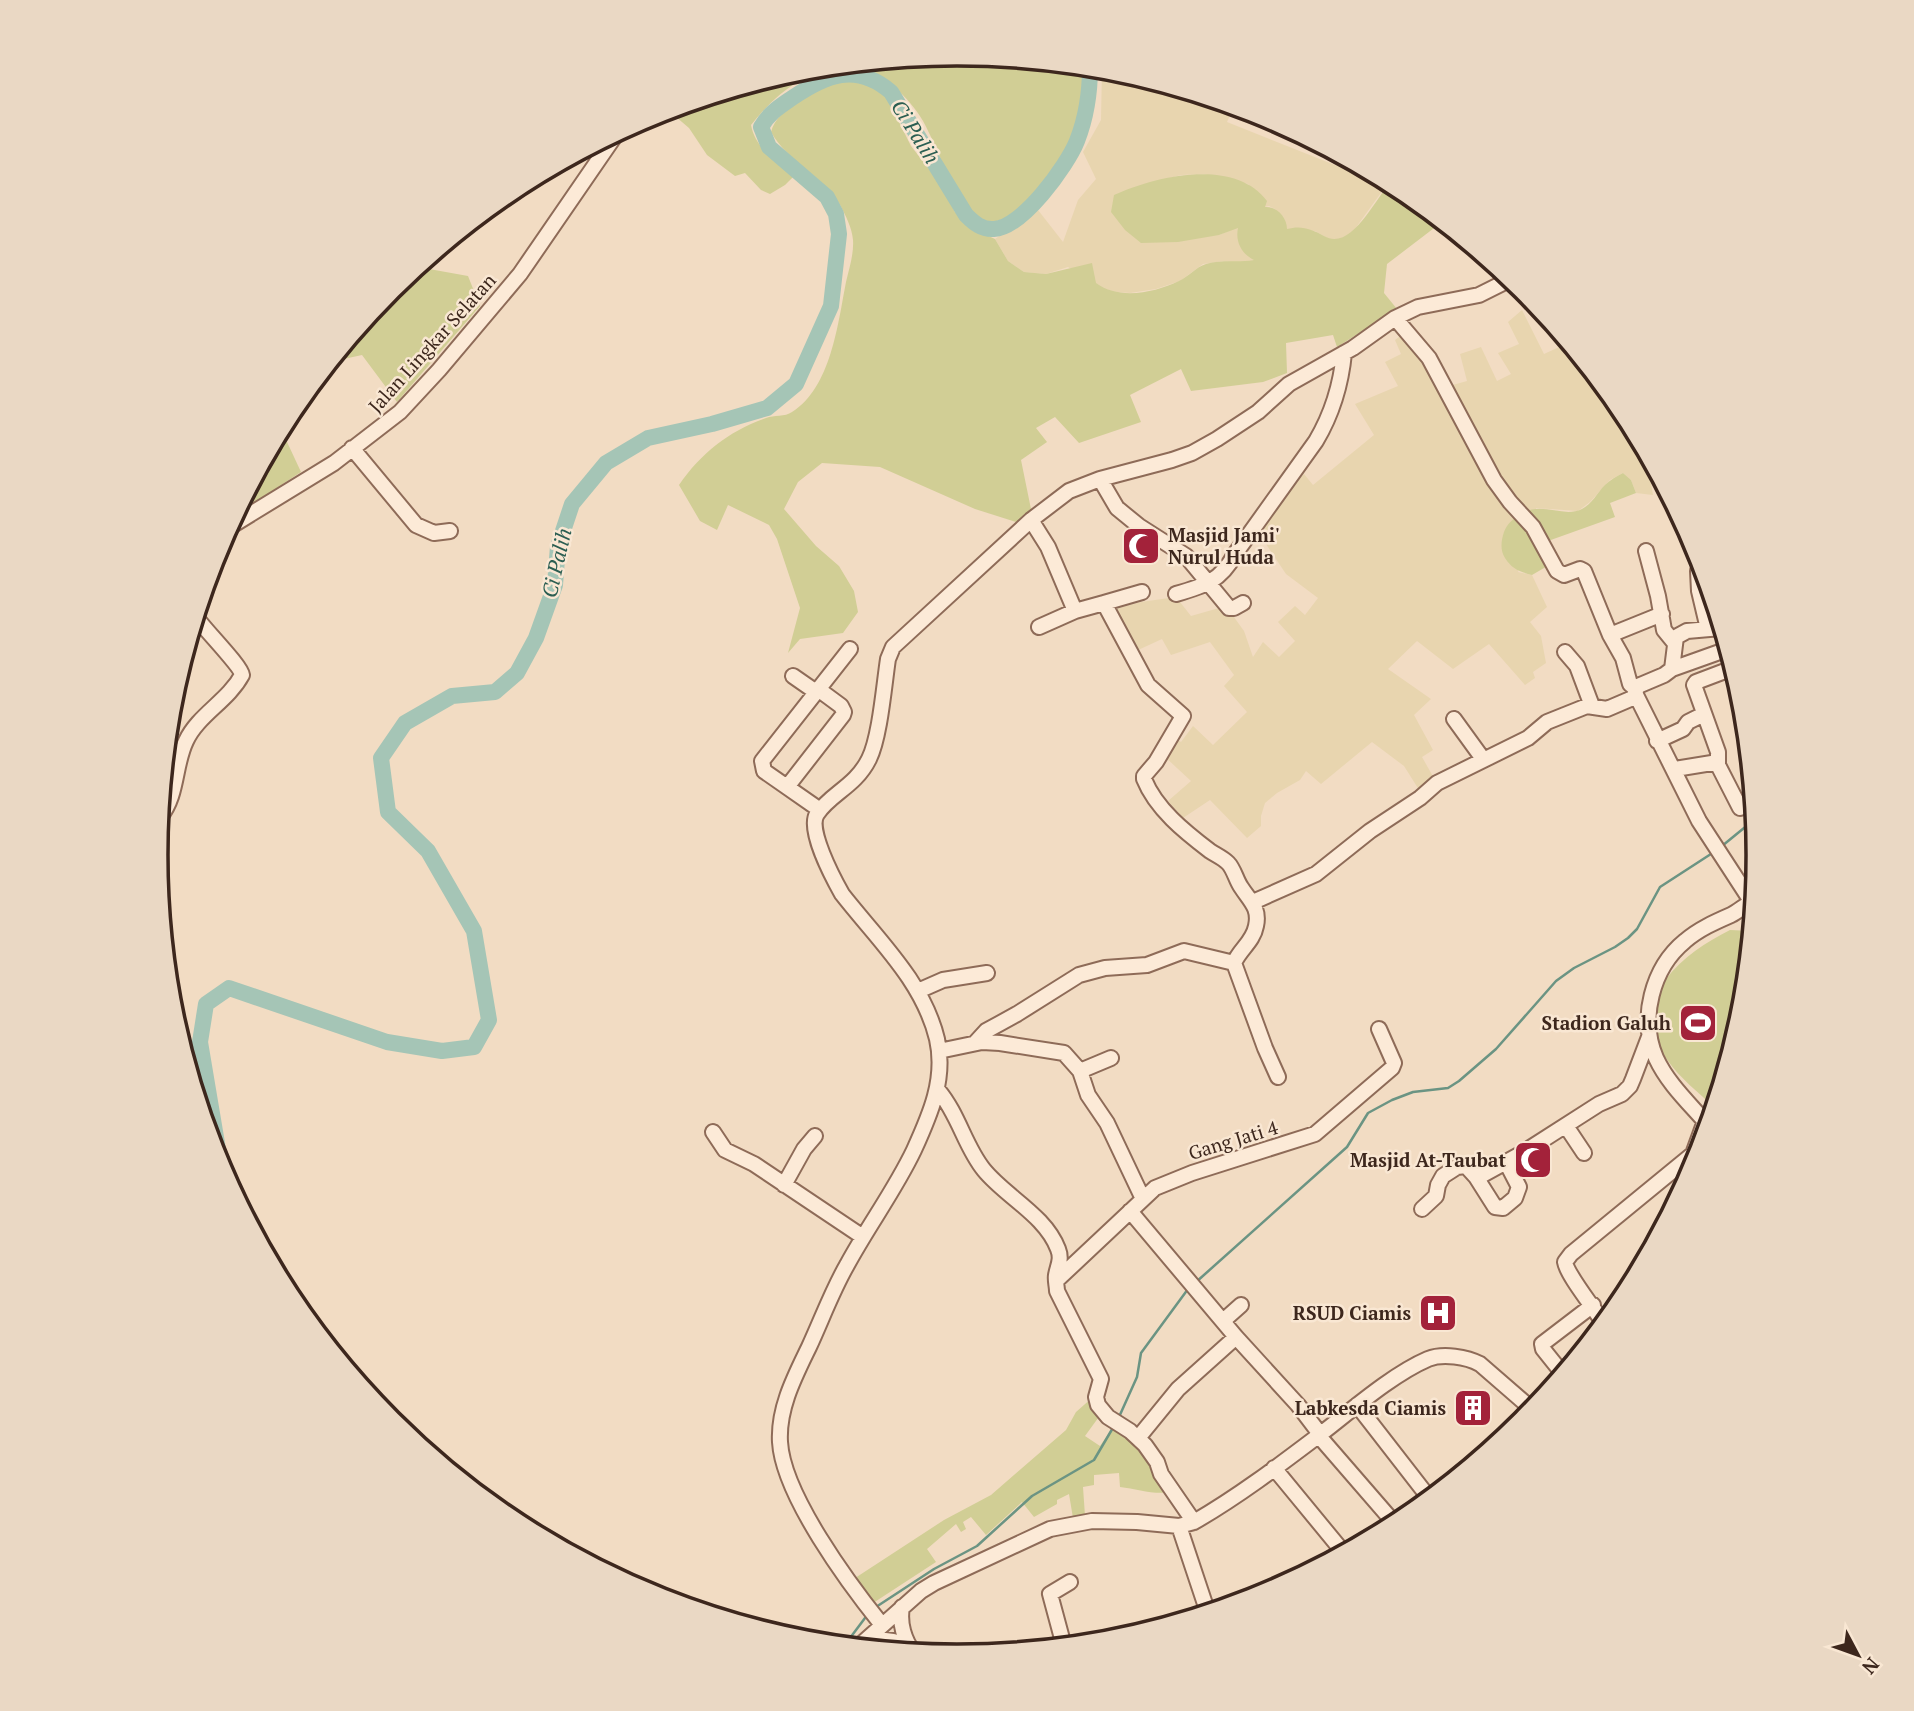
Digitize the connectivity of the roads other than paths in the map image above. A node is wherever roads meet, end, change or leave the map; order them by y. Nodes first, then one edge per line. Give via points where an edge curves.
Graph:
1 (606, 149) edge
2 (1500, 284) edge
3 (1395, 318) junction
4 (1344, 353) junction
5 (352, 449) junction
6 (1100, 479) junction
7 (244, 518) edge
8 (1031, 520) junction
9 (450, 531) dead end
10 (1646, 551) dead end
11 (1209, 583) junction
12 (1142, 592) dead end
13 (1176, 594) dead end
14 (1104, 603) junction
15 (1243, 603) dead end
16 (1075, 611) junction
17 (1662, 614) junction
18 (203, 626) edge
19 (1038, 627) dead end
20 (1712, 628) edge
21 (1610, 635) junction
22 (1673, 641) junction
23 (850, 649) dead end
24 (1565, 652) dead end
25 (1719, 652) edge
26 (1690, 662) junction
27 (1672, 669) junction
28 (1724, 671) edge
29 (793, 676) dead end
30 (1696, 682) junction
31 (817, 691) junction
32 (1635, 693) junction
33 (1592, 706) junction
34 (1704, 714) junction
35 (1454, 719) dead end
36 (1657, 741) junction
37 (1483, 759) junction
38 (1718, 762) junction
39 (1675, 769) junction
40 (787, 787) junction
41 (170, 800) edge
42 (1740, 808) dead end
43 (820, 810) junction
44 (1745, 891) edge
45 (1253, 902) junction
46 (1744, 907) edge
47 (1234, 963) junction
48 (987, 973) dead end
49 (918, 991) junction
50 (1379, 1029) dead end
51 (1649, 1037) junction
52 (975, 1043) junction
53 (939, 1052) junction
54 (1111, 1058) dead end
55 (1080, 1071) junction
56 (1278, 1077) dead end
57 (938, 1090) junction
58 (1701, 1116) edge
59 (1566, 1126) junction
60 (713, 1132) dead end
61 (816, 1136) dead end
62 (1584, 1153) dead end
63 (1506, 1162) junction
64 (1682, 1166) edge
65 (1476, 1177) junction
66 (784, 1185) junction
67 (1143, 1199) junction
68 (1422, 1209) dead end
69 (1130, 1211) junction
70 (863, 1237) junction
71 (1056, 1281) junction
72 (1241, 1304) dead end
73 (1593, 1305) junction
74 (1598, 1314) edge
75 (1223, 1321) junction
76 (1236, 1337) junction
77 (1557, 1367) edge
78 (1525, 1403) edge
79 (1357, 1405) junction
80 (1320, 1435) junction
81 (1138, 1438) junction
82 (1275, 1468) junction
83 (1424, 1491) edge
84 (1388, 1516) edge
85 (1194, 1522) junction
86 (1180, 1526) junction
87 (1338, 1546) edge
88 (1070, 1582) dead end
89 (1205, 1605) edge
90 (902, 1608) junction
91 (882, 1625) junction
92 (1062, 1638) edge
93 (866, 1639) edge
94 (909, 1643) edge

1 - 5 street, Jalan Lingkar Selatan via 512,283 400,412
2 - 3 street via 1479,295 1418,307
3 - 4 street
3 - 21 street via 1429,358 1494,480 1533,527 1557,571 1564,575 1584,571
4 - 6 street via 1289,384 1258,412 1192,453
4 - 11 street via 1343,371 1322,432 1224,573
5 - 7 street, Jalan Lingkar Selatan
5 - 9 street via 416,525 433,533
6 - 8 street via 1069,491
6 - 11 street via 1117,508 1186,556
8 - 16 street via 1048,547
8 - 43 street via 897,641 888,659 872,754 859,775
10 - 17 street
11 - 13 street
11 - 15 street via 1229,608
12 - 14 street
14 - 16 street
14 - 45 street via 1148,685 1183,716 1144,776 1145,783 1161,808 1191,837 1231,866
16 - 19 street
17 - 21 street
17 - 22 street via 1664,630
18 - 41 street via 242,675 186,740
20 - 22 street via 1681,633
21 - 32 street
22 - 27 street
23 - 31 street
24 - 33 street via 1577,667
25 - 26 street
26 - 27 street
26 - 30 street
27 - 32 street via 1641,684
28 - 30 street
29 - 31 street
30 - 34 street
31 - 40 street via 762,761 764,771
31 - 40 street via 844,712
32 - 33 street via 1603,710
32 - 36 street
33 - 37 street via 1547,722 1528,738
34 - 36 street
34 - 38 street
35 - 37 street
36 - 39 street
37 - 45 street via 1437,783 1316,874
38 - 39 street
38 - 42 street
39 - 44 street via 1711,841
40 - 43 street
43 - 49 street via 814,828 831,875
45 - 47 street via 1256,929
46 - 51 street via 1700,929 1667,960 1655,984
47 - 52 street via 1184,951 1147,965 1083,974 989,1029
47 - 56 street
48 - 49 street
49 - 53 street
50 - 67 street, Gang Jati 4 via 1392,1068 1317,1133 1192,1173 1160,1186
51 - 58 street via 1669,1080
51 - 59 street via 1622,1094
52 - 53 street
52 - 55 street via 1064,1053
53 - 57 street
54 - 55 street
55 - 67 street
57 - 70 street via 910,1158
57 - 71 street via 981,1167 1050,1234 1060,1256
59 - 62 street
59 - 63 street
60 - 66 street via 722,1147
61 - 66 street
63 - 65 street
63 - 65 street via 1519,1187 1503,1208 1495,1207
64 - 73 street via 1567,1258 1566,1269
65 - 68 street via 1466,1166 1457,1167 1440,1181 1436,1196
66 - 70 street
67 - 69 street, Gang Jati 4
69 - 71 street, Gang Jati 4
69 - 75 street
70 - 91 street via 793,1381 782,1412 780,1436 791,1486
71 - 81 street via 1066,1312 1101,1379 1098,1405
72 - 75 street
73 - 74 street
73 - 77 street via 1542,1344
75 - 76 street
76 - 80 street
76 - 81 street via 1178,1389
78 - 79 street via 1480,1364 1466,1358 1431,1358
79 - 80 street
79 - 83 street
80 - 82 street
80 - 84 street
81 - 85 street
82 - 85 street
82 - 87 street
85 - 86 street
86 - 89 street
86 - 90 street via 1091,1521 1049,1529 934,1583
88 - 92 street via 1049,1596
90 - 91 street
90 - 94 street via 900,1618
91 - 93 street

